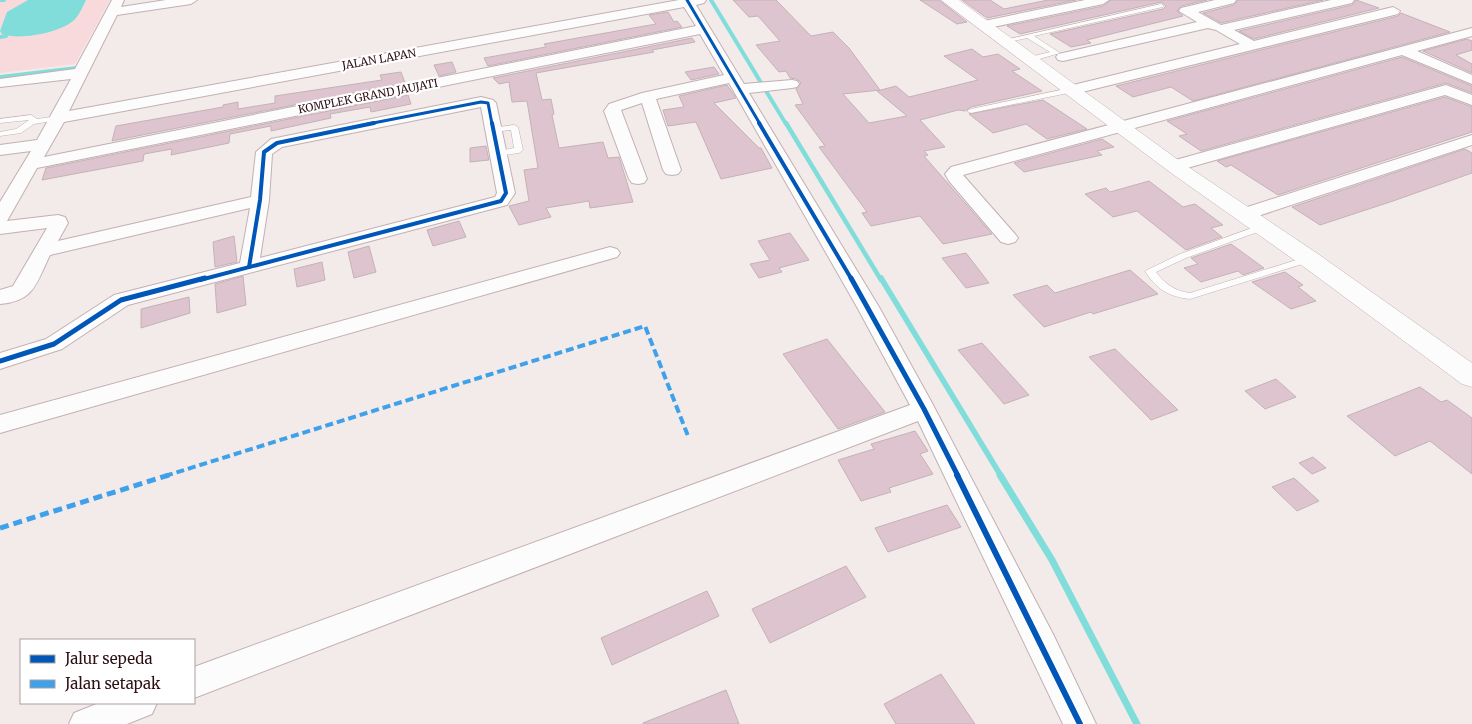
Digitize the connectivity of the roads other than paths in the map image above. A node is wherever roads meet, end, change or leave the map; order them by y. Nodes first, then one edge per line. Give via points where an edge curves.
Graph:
1 (191, 0) edge
2 (950, 0) edge
3 (1103, 0) edge
4 (1230, 0) edge
5 (1348, 0) edge
6 (692, 1) edge
7 (116, 6) edge
8 (1161, 6) dead end
9 (1393, 11) dead end
10 (984, 25) junction
11 (1216, 26) junction
12 (703, 29) junction
13 (1028, 36) junction
14 (1468, 36) edge
15 (1004, 41) junction
16 (1252, 45) junction
17 (1402, 50) junction
18 (411, 53) junction
19 (1063, 56) dead end
20 (1029, 60) junction
21 (82, 73) junction
22 (1472, 80) edge
23 (0, 83) edge
24 (742, 85) junction
25 (785, 85) dead end
26 (1070, 90) junction
27 (418, 94) junction
28 (647, 96) junction
29 (1472, 100) edge
30 (971, 111) dead end
31 (58, 118) junction
32 (0, 121) edge
33 (32, 122) junction
34 (1120, 126) junction
35 (0, 134) edge
36 (1472, 140) edge
37 (44, 144) junction
38 (0, 150) edge
39 (33, 164) junction
40 (1174, 166) junction
41 (672, 170) dead end
42 (638, 179) dead end
43 (260, 200) junction
44 (1245, 214) junction
45 (0, 218) edge
46 (1263, 227) junction
47 (0, 228) edge
48 (1008, 238) dead end
49 (43, 251) junction
50 (610, 253) dead end
51 (1309, 259) junction
52 (249, 267) junction
53 (0, 297) edge
54 (0, 361) edge
55 (1472, 377) edge
56 (924, 409) junction
57 (0, 424) edge
58 (195, 683) edge
59 (138, 704) edge
60 (85, 724) edge
61 (1080, 724) edge

1 - 7 street
2 - 10 street
3 - 10 street
4 - 11 street via 1186,11
5 - 11 street
6 - 12 street
6 - 18 street, JALAN LAPAN
7 - 21 street
8 - 13 lane
9 - 16 street
10 - 15 street
11 - 16 street
11 - 19 street
12 - 24 street
12 - 27 street, KOMPLEK GRAND JAUJATI
13 - 15 lane
13 - 20 lane via 1056,54
14 - 17 street
15 - 20 street
16 - 26 street
17 - 22 street
17 - 34 street
18 - 27 street
18 - 31 street, JALAN LAPAN
20 - 26 street
21 - 23 street
21 - 31 street
24 - 25 street
24 - 28 street
24 - 56 street
26 - 30 lane
26 - 34 street
27 - 39 street, KOMPLEK GRAND JAUJATI
28 - 41 street
28 - 42 street via 612,111
29 - 40 street via 1446,90
31 - 33 lane
31 - 37 street
32 - 33 lane via 31,117
33 - 35 lane via 18,131
34 - 40 street
34 - 48 street via 963,168 954,174
36 - 44 street
37 - 38 street
37 - 39 street
39 - 45 street
40 - 44 street
43 - 49 street
43 - 52 street
43 - 52 street via 264,152 277,143 426,112 488,103 506,193 501,201
44 - 46 street
46 - 51 street
46 - 51 lane via 1150,271 1164,288 1178,295 1190,296
47 - 49 street via 58,221
49 - 53 street via 22,291
50 - 57 street
51 - 55 street
52 - 54 street via 121,300 54,344
56 - 58 street
56 - 61 street
59 - 60 street

